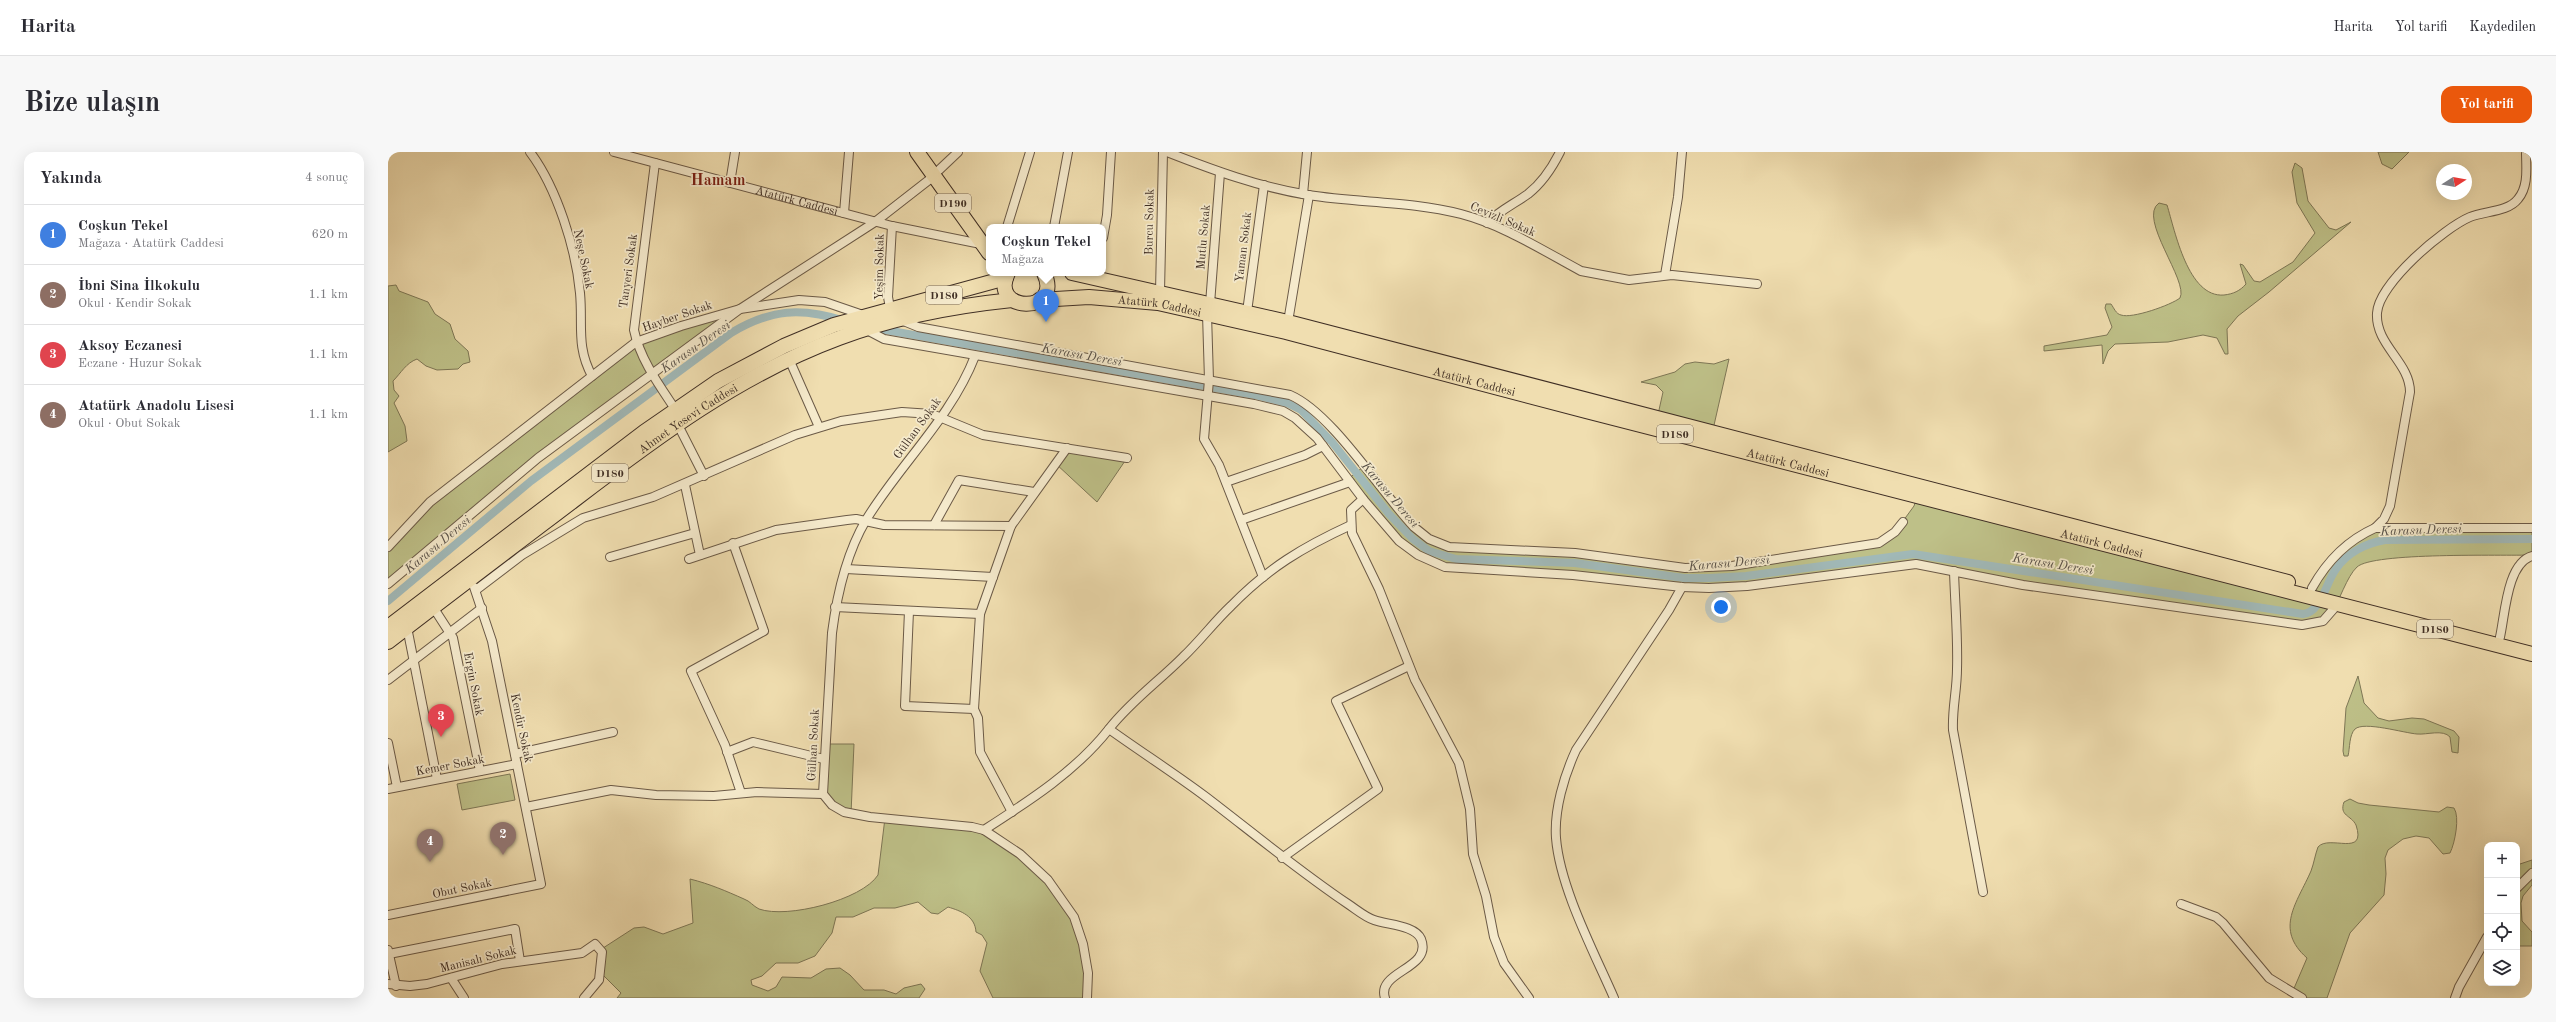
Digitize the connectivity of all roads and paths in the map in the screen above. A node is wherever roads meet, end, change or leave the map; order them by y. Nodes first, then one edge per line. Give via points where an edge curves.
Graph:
1 (530, 152) edge
2 (614, 152) edge
3 (735, 152) edge
4 (849, 152) edge
5 (919, 152) edge
6 (958, 152) edge
7 (1030, 152) edge
8 (1068, 152) edge
9 (1111, 152) edge
10 (1163, 152) edge
11 (1167, 152) edge
12 (1307, 152) edge
13 (1560, 152) edge
14 (1682, 152) edge
15 (2526, 152) edge
16 (1184, 155) edge
17 (655, 163) junction
18 (936, 173) junction
19 (1220, 173) junction
20 (730, 183) junction
21 (1264, 185) junction
22 (1306, 195) junction
23 (844, 213) junction
24 (875, 222) junction
25 (1487, 223) junction
26 (1008, 224) edge
27 (1055, 224) edge
28 (1105, 224) edge
29 (892, 226) junction
30 (986, 245) edge
31 (1664, 275) junction
32 (1004, 276) edge
33 (1007, 276) edge
34 (1044, 276) edge
35 (1098, 276) edge
36 (1757, 284) dead end
37 (1160, 292) junction
38 (1012, 300) junction
39 (1039, 300) junction
40 (740, 309) junction
41 (1209, 309) junction
42 (1247, 312) junction
43 (891, 315) junction
44 (864, 322) junction
45 (1288, 322) junction
46 (636, 342) junction
47 (975, 356) junction
48 (789, 359) junction
49 (592, 376) junction
50 (653, 376) junction
51 (1209, 380) junction
52 (1207, 397) junction
53 (676, 416) junction
54 (942, 417) junction
55 (819, 427) junction
56 (1323, 446) junction
57 (1067, 448) junction
58 (1127, 458) dead end
59 (704, 476) junction
60 (1226, 482) junction
61 (1350, 482) junction
62 (685, 484) junction
63 (1034, 492) junction
64 (1363, 499) junction
65 (1240, 520) junction
66 (866, 521) junction
67 (1903, 522) dead end
68 (934, 525) junction
69 (1351, 525) junction
70 (1011, 526) junction
71 (2375, 528) junction
72 (2532, 528) edge
73 (695, 533) junction
74 (733, 544) junction
75 (388, 547) edge
76 (700, 555) junction
77 (2532, 556) edge
78 (610, 557) dead end
79 (689, 559) dead end
80 (846, 569) junction
81 (1954, 571) junction
82 (993, 577) junction
83 (1263, 577) junction
84 (388, 584) edge
85 (473, 585) junction
86 (1682, 587) junction
87 (2310, 593) junction
88 (2339, 600) junction
89 (433, 607) junction
90 (835, 607) junction
91 (482, 608) junction
92 (909, 611) junction
93 (980, 614) junction
94 (388, 627) edge
95 (407, 627) junction
96 (450, 632) junction
97 (2500, 637) junction
98 (388, 642) edge
99 (2532, 645) edge
100 (2532, 654) edge
101 (413, 660) junction
102 (1409, 666) junction
103 (388, 680) edge
104 (974, 709) junction
105 (1109, 729) junction
106 (613, 732) dead end
107 (388, 744) edge
108 (727, 752) junction
109 (515, 754) junction
110 (824, 759) junction
111 (517, 764) junction
112 (480, 771) junction
113 (437, 779) junction
114 (398, 787) junction
115 (388, 789) edge
116 (741, 793) junction
117 (823, 794) junction
118 (526, 807) junction
119 (1012, 812) junction
120 (984, 830) junction
121 (1282, 858) junction
122 (2532, 873) edge
123 (541, 884) joint
124 (2520, 885) edge
125 (1983, 892) dead end
126 (2181, 904) dead end
127 (388, 915) edge
128 (2484, 942) edge
129 (389, 952) edge
130 (520, 961) junction
131 (451, 978) junction
132 (392, 985) edge
133 (464, 998) edge
134 (584, 998) edge
135 (1086, 998) edge
136 (1385, 998) edge
137 (1529, 998) edge
138 (1614, 998) edge
139 (2302, 998) edge
140 (2455, 998) edge

1 - 49 street, Neşe Sokak via 554,198 567,235 580,293 582,355
2 - 17 street, Atatürk Caddesi
3 - 20 street
4 - 23 street
5 - 18 highway, D190
6 - 18 street, Hayber Sokak
7 - 26 street
8 - 27 street
9 - 28 street
10 - 37 street, Burcu Sokak
11 - 16 street, Cevizli Sokak
12 - 22 street
13 - 25 street via 1537,186 1497,213
14 - 31 street via 1678,197
15 - 71 street via 2526,176 2519,199 2505,208 2472,216 2445,231 2399,275 2380,300 2377,312 2380,335 2406,375 2410,392 2390,506 2384,519
16 - 19 street, Cevizli Sokak
17 - 20 street, Atatürk Caddesi
17 - 46 street, Tanyeri Sokak via 634,318
18 - 24 street, Hayber Sokak
18 - 30 highway, D190
19 - 21 street, Cevizli Sokak
19 - 41 street, Mutlu Sokak
20 - 23 street, Atatürk Caddesi
21 - 22 street, Cevizli Sokak
21 - 42 street, Yaman Sokak
22 - 25 street, Cevizli Sokak via 1432,208
22 - 45 street
23 - 24 street, Atatürk Caddesi
24 - 29 street, Atatürk Caddesi
24 - 40 street, Hayber Sokak
25 - 31 street, Cevizli Sokak via 1581,271 1629,280
29 - 30 street, Atatürk Caddesi
29 - 43 street, Yeşim Sokak via 888,297
31 - 36 street, Cevizli Sokak
32 - 43 highway, Ahmet Yesevi Caddesi / D180
33 - 38 highway via 1006,291
34 - 39 highway via 1046,289
35 - 37 highway, Atatürk Caddesi / D180
37 - 41 highway, Atatürk Caddesi / D180
38 - 39 highway, Atatürk Caddesi via 1026,305
38 - 43 highway, Ahmet Yesevi Caddesi / D180
39 - 41 highway, Atatürk Caddesi / D180 via 1089,297
40 - 44 street via 799,300 825,302
40 - 46 street, Hayber Sokak via 688,323
40 - 50 street
41 - 42 highway, Atatürk Caddesi / D180
41 - 51 street, Mutlu Sokak
41 - 87 highway, Atatürk Caddesi / D180
42 - 45 highway, Atatürk Caddesi / D180
43 - 44 highway, Ahmet Yesevi Caddesi / D180
43 - 51 street via 925,329
44 - 47 street via 884,339
44 - 48 highway, Ahmet Yesevi Caddesi / D180 via 851,334
44 - 53 highway, Ahmet Yesevi Caddesi / D180 via 834,325 741,368
45 - 87 highway, Atatürk Caddesi / D180
46 - 49 street, Hayber Sokak
46 - 50 street, Tanyeri Sokak
47 - 52 street
47 - 54 street, Gülhan Sokak via 960,389
48 - 53 highway, Ahmet Yesevi Caddesi / D180
48 - 55 street
49 - 75 street, Hayber Sokak via 430,502
50 - 53 street, Tanyeri Sokak
50 - 84 street via 538,458
51 - 52 street, Mutlu Sokak
51 - 67 street via 1278,392 1306,404 1331,427 1414,527 1429,539 1449,547 1575,553 1685,568 1732,566 1879,543 1891,536
52 - 56 street via 1283,411 1296,418
52 - 60 street, Mutlu Sokak via 1204,439
53 - 59 street, Tanyeri Sokak
53 - 85 highway, Ahmet Yesevi Caddesi / D180
53 - 94 highway, Ahmet Yesevi Caddesi / D180
54 - 55 street via 902,412
54 - 57 street via 983,435
54 - 66 street, Gülhan Sokak
55 - 59 street
56 - 60 street via 1305,456
56 - 61 street
57 - 58 street
57 - 63 street
59 - 62 street
60 - 65 street, Mutlu Sokak
61 - 64 street
61 - 65 street
62 - 73 street
62 - 85 street via 634,504 574,522
63 - 68 street via 959,480
63 - 70 street
64 - 69 street via 1352,507
64 - 86 street via 1407,548 1445,567 1573,574
65 - 83 street, Mutlu Sokak
66 - 68 street
66 - 74 street via 856,519 776,530
66 - 80 street, Gülhan Sokak
68 - 70 street
69 - 83 street via 1300,550
69 - 102 street
70 - 82 street
71 - 72 street
71 - 87 street via 2358,536 2340,550 2322,570
73 - 76 street
73 - 78 street
74 - 76 street
74 - 108 street via 764,631 691,671
76 - 79 street
77 - 97 street via 2522,561 2514,572
80 - 82 street
80 - 90 street, Gülhan Sokak
81 - 86 street via 1916,564 1734,587
81 - 88 street via 2023,585 2302,625 2323,621
81 - 125 street via 1958,653 1952,730
82 - 93 street
83 - 105 street via 1230,606 1176,665 1123,711
85 - 89 highway, Ahmet Yesevi Caddesi / D180
85 - 91 street, Kendir Sokak
86 - 138 street via 1576,750 1567,773 1558,815 1556,840 1568,886
87 - 88 highway, Atatürk Caddesi / D180
88 - 97 highway, Atatürk Caddesi / D180
88 - 100 highway, Atatürk Caddesi / D180
89 - 95 highway, Ahmet Yesevi Caddesi / D180
89 - 96 street, Ergin Sokak
90 - 92 street
90 - 110 street, Gülhan Sokak
91 - 96 street
91 - 109 street, Kendir Sokak via 492,641
92 - 93 street
92 - 104 street via 905,706
93 - 104 street
95 - 98 highway, Ahmet Yesevi Caddesi / D180
95 - 101 street
96 - 101 street
96 - 112 street, Ergin Sokak
97 - 99 highway, Atatürk Caddesi / D180
101 - 103 street
101 - 113 street
102 - 121 street via 1336,701 1378,789
102 - 137 street via 1460,768 1470,809 1473,854 1486,896 1494,937 1504,963
104 - 119 street via 978,718 980,752
105 - 119 street via 1095,746 1070,768
105 - 121 street via 1205,797
106 - 109 street
107 - 114 street
108 - 110 street via 753,742
108 - 116 street
109 - 111 street, Kendir Sokak
110 - 117 street, Gülhan Sokak
111 - 112 street, Kemer Sokak
111 - 118 street, Kendir Sokak
112 - 113 street, Kemer Sokak
113 - 114 street, Kemer Sokak
114 - 115 street, Kemer Sokak
116 - 117 street
116 - 118 street via 714,796 611,790
117 - 120 street, Gülhan Sokak via 832,805 844,812
118 - 123 street, Kendir Sokak
119 - 120 street
120 - 135 street, Gülhan Sokak via 1034,866 1066,902 1084,949 1088,973
121 - 136 street via 1370,918 1412,931 1420,938 1420,957 1387,984 1384,990
122 - 124 street
123 - 127 street, Obut Sokak
126 - 139 street via 2216,917 2269,978
128 - 140 street
129 - 130 street via 515,929
129 - 132 street
130 - 131 street, Manisalı Sokak
130 - 134 street, Manisalı Sokak via 582,953 595,944 602,952 599,980
131 - 132 street, Manisalı Sokak via 427,984
131 - 133 street

